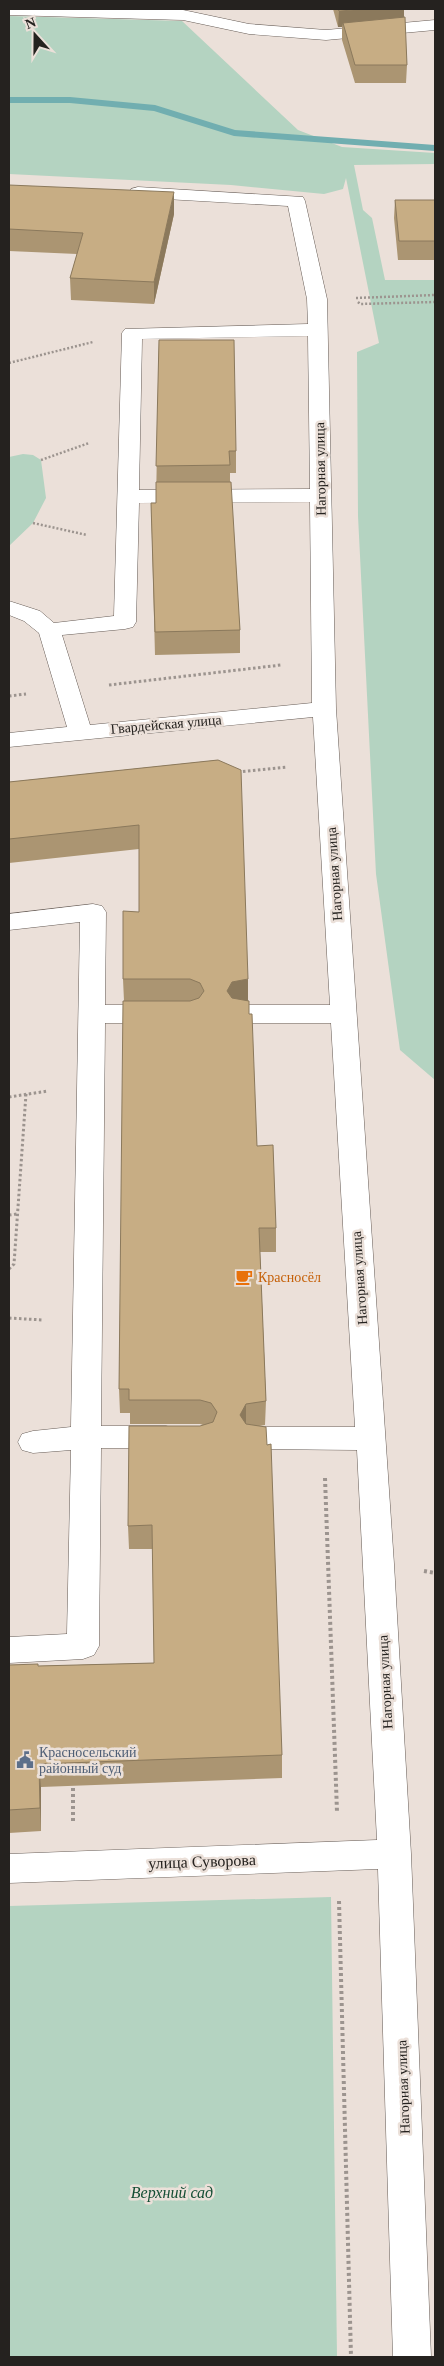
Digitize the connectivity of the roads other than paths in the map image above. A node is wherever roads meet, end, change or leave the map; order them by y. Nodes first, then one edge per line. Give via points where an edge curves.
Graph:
1 (9, 10) edge
2 (186, 11) edge
3 (435, 25) edge
4 (118, 192) edge
5 (318, 330) junction
6 (320, 496) junction
7 (128, 497) junction
8 (9, 608) edge
9 (50, 630) junction
10 (324, 709) junction
11 (80, 732) junction
12 (9, 740) edge
13 (9, 922) edge
14 (92, 1014) junction
15 (180, 1014) edge
16 (242, 1014) edge
17 (343, 1014) junction
18 (86, 1437) junction
19 (190, 1437) edge
20 (258, 1438) edge
21 (369, 1439) junction
22 (33, 1442) dead end
23 (9, 1650) edge
24 (394, 1854) junction
25 (9, 1869) edge
26 (412, 2357) edge

1 - 2 street
2 - 3 street via 249,29 326,35
4 - 5 street, Нагорная улица via 296,201 317,299
5 - 6 street, Нагорная улица
5 - 7 street via 132,333
6 - 7 street
6 - 10 street, Нагорная улица
7 - 9 street via 125,622
8 - 9 street via 32,616
9 - 11 street
10 - 11 street, Гвардейская улица
10 - 17 street, Нагорная улица
11 - 12 street, Гвардейская улица
13 - 14 street via 93,912
14 - 15 street
14 - 18 street
16 - 17 street
17 - 21 street, Нагорная улица
18 - 19 street
18 - 22 street
18 - 23 street via 84,1646
20 - 21 street
21 - 24 street, Нагорная улица
24 - 25 street, улица Суворова
24 - 26 street, Нагорная улица

